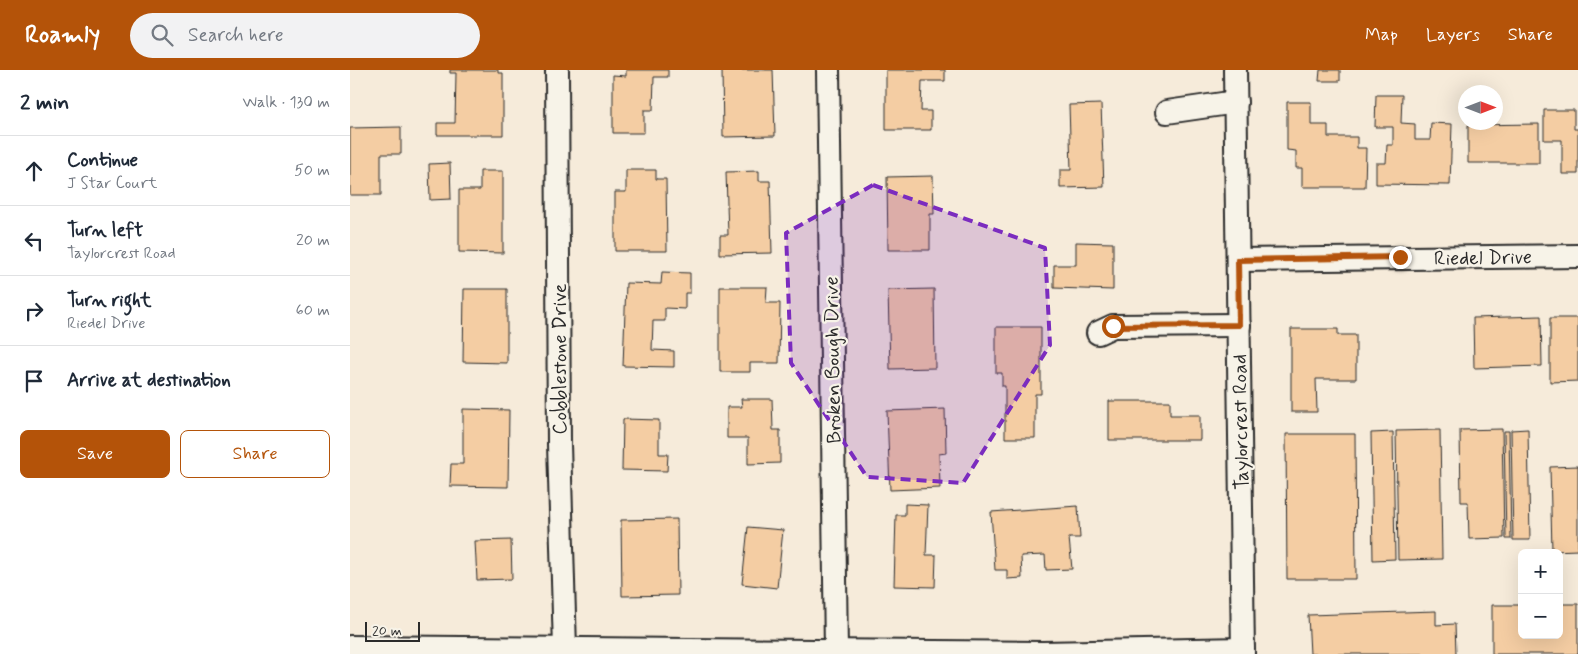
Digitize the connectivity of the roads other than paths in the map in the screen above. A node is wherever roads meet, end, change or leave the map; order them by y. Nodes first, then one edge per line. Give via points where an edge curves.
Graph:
1 (557, 70) edge
2 (828, 70) edge
3 (1235, 70) edge
4 (1236, 102) junction
5 (1167, 112) dead end
6 (1578, 256) edge
7 (1238, 260) junction
8 (1239, 325) junction
9 (1098, 334) dead end
10 (350, 647) edge
11 (565, 648) junction
12 (836, 651) junction
13 (1243, 651) edge
14 (709, 652) edge

1 - 11 street, Cobblestone Drive
2 - 12 street, Broken Bough Drive
3 - 4 street, Taylorcrest Road
4 - 5 street
4 - 7 street, Taylorcrest Road
6 - 7 street, Riedel Drive
7 - 8 street, Taylorcrest Road
8 - 9 street via 1113,326
8 - 13 street, Taylorcrest Road
10 - 11 street
11 - 14 street
12 - 13 street
12 - 14 street

